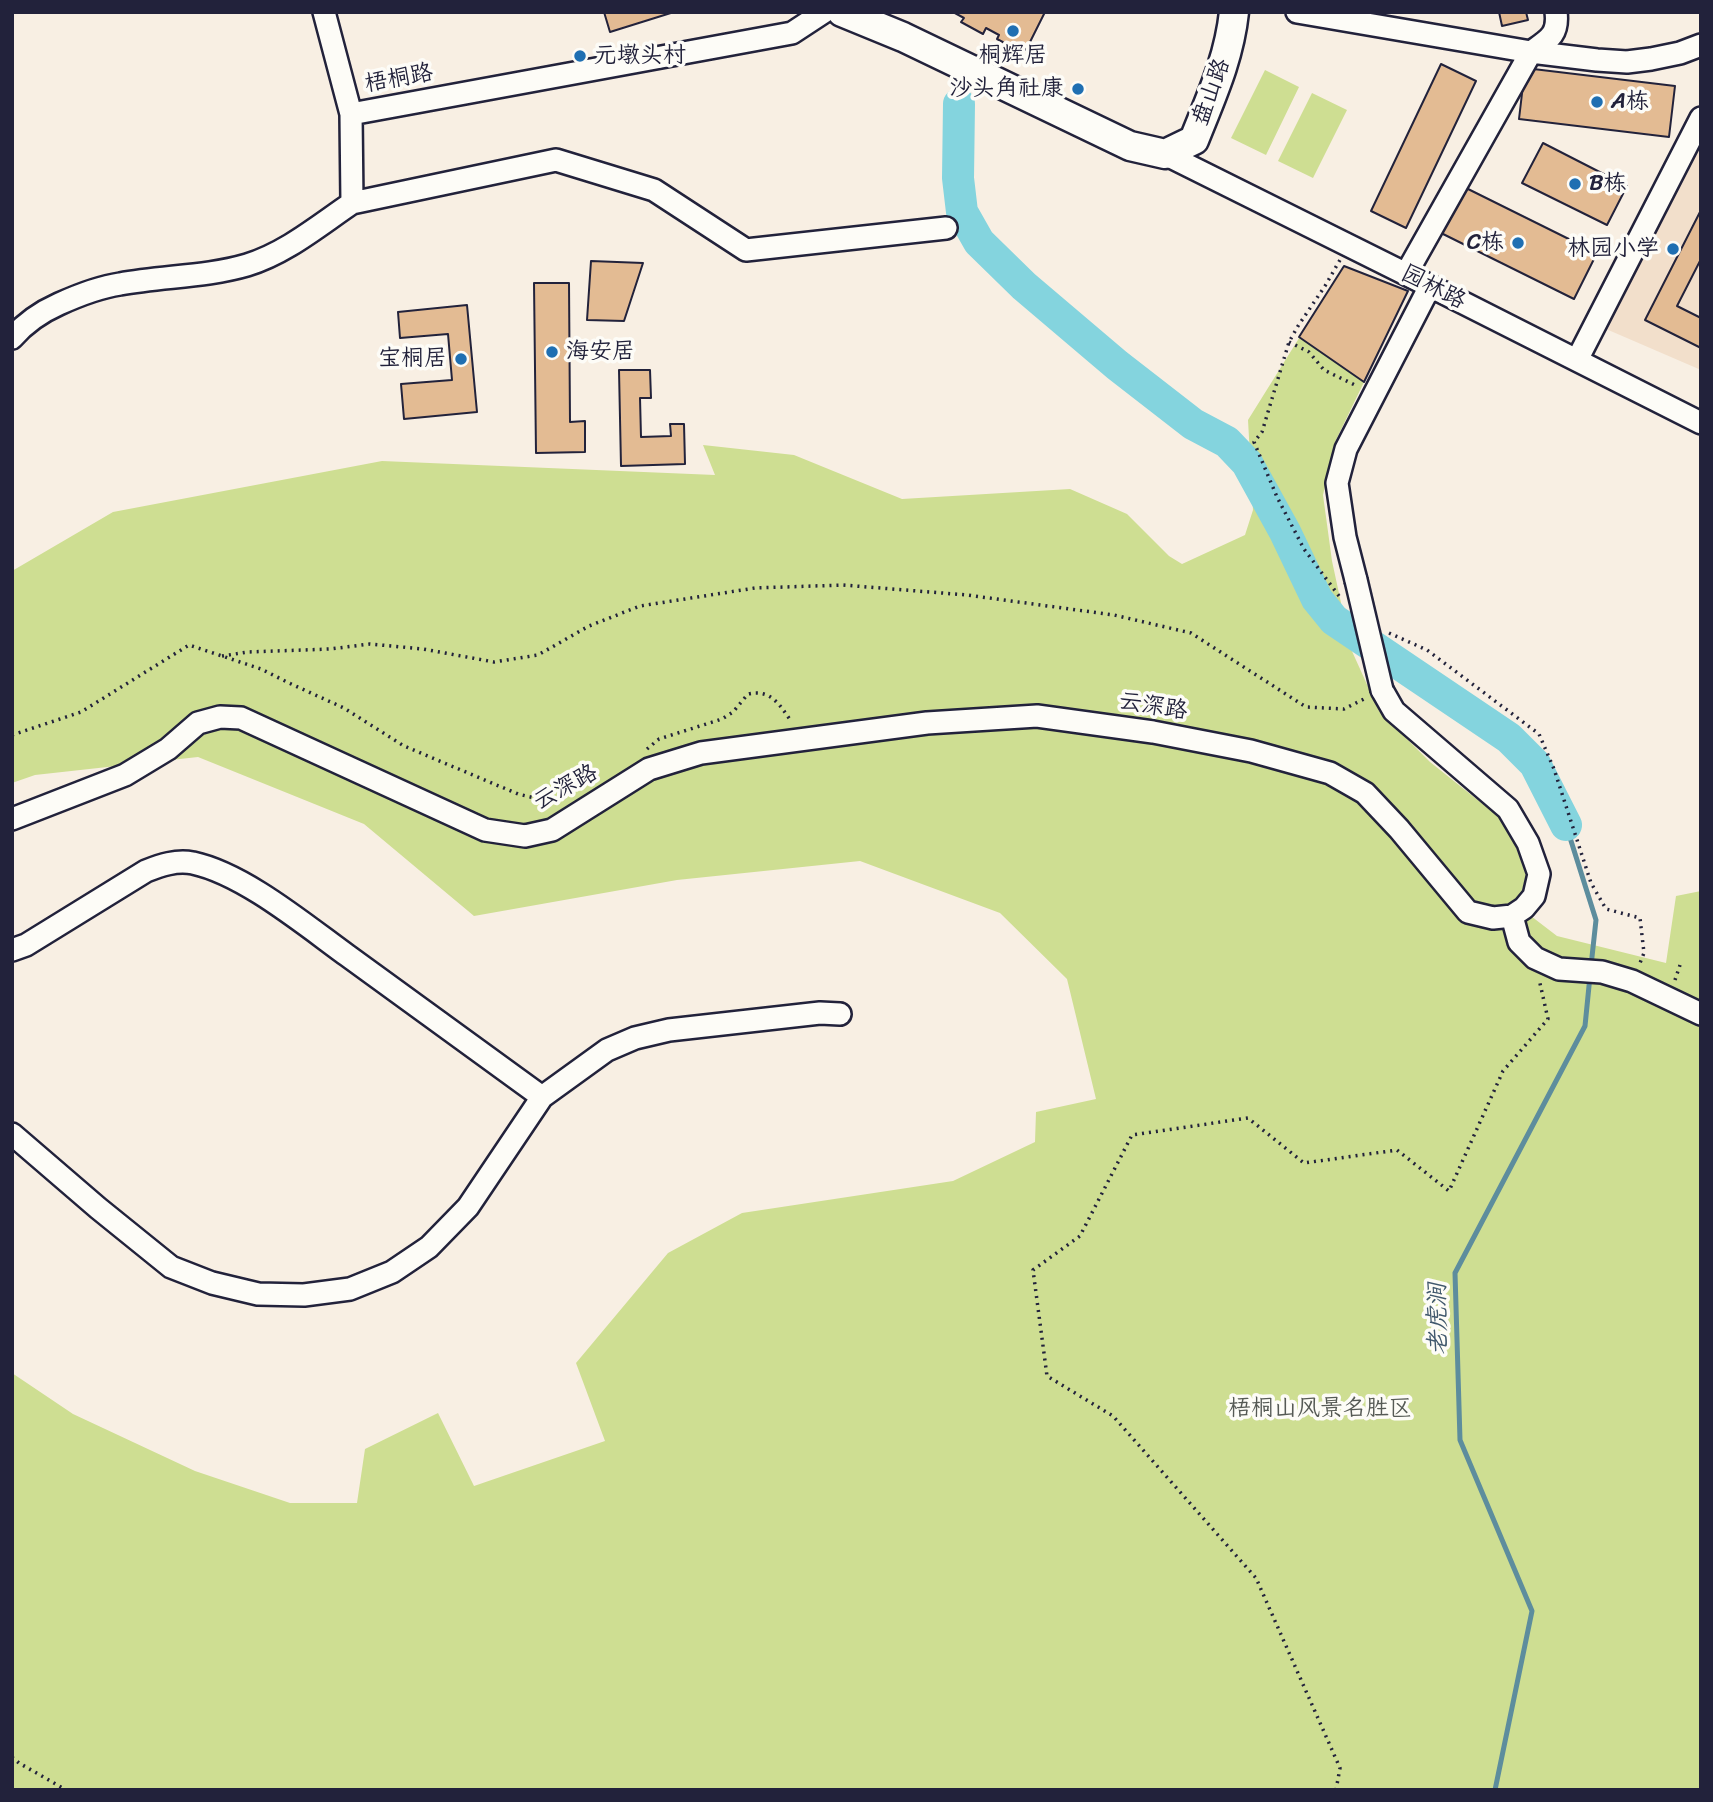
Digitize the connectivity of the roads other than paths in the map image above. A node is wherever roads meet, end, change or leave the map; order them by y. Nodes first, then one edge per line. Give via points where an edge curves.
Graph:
1 (324, 12) edge
2 (824, 12) edge
3 (842, 12) edge
4 (884, 12) edge
5 (1234, 12) edge
6 (1297, 12) edge
7 (1556, 12) edge
8 (1701, 44) edge
9 (1531, 52) junction
10 (351, 114) junction
11 (1701, 118) edge
12 (1165, 154) junction
13 (352, 203) junction
14 (946, 228) dead end
15 (1406, 274) junction
16 (1430, 286) junction
17 (12, 338) edge
18 (1577, 360) junction
19 (1701, 423) edge
20 (12, 819) edge
21 (1512, 916) junction
22 (12, 950) edge
23 (840, 1014) dead end
24 (1701, 1014) edge
25 (542, 1097) junction
26 (12, 1134) edge

1 - 10 street
2 - 10 street, 梧桐路 via 792,33
3 - 12 main road, 园林路 via 1130,146
4 - 12 main road, 园林路 via 1137,131
5 - 12 main road, 盘山路 via 1221,74 1194,140
6 - 9 street
7 - 9 street via 1557,29
8 - 9 street via 1627,62
9 - 15 street
10 - 13 street, 梧桐路
11 - 18 street
12 - 15 street, 园林路
13 - 14 street via 556,160 654,190 746,250
13 - 17 street via 281,252 219,271 118,284 80,294 45,310
15 - 16 street, 园林路
16 - 18 street, 园林路
16 - 21 street, bridge via 1346,449 1338,483 1345,537 1382,690 1394,711 1508,809 1528,843 1539,874 1534,896
18 - 19 street, 园林路
20 - 21 street, 云深路 via 124,775 168,749 198,723 220,717 241,718 485,830 525,836 552,830 649,769 701,753 928,723 1037,716 1251,751 1330,773 1365,793 1468,912 1493,918
21 - 24 street via 1519,942 1535,958 1559,969 1602,972 1632,981
22 - 25 street via 146,871 167,863 190,862 244,884 292,915
23 - 25 street via 669,1030 635,1038 607,1050
25 - 26 street via 468,1207 429,1247 392,1272 350,1289 304,1295 258,1294 171,1267

